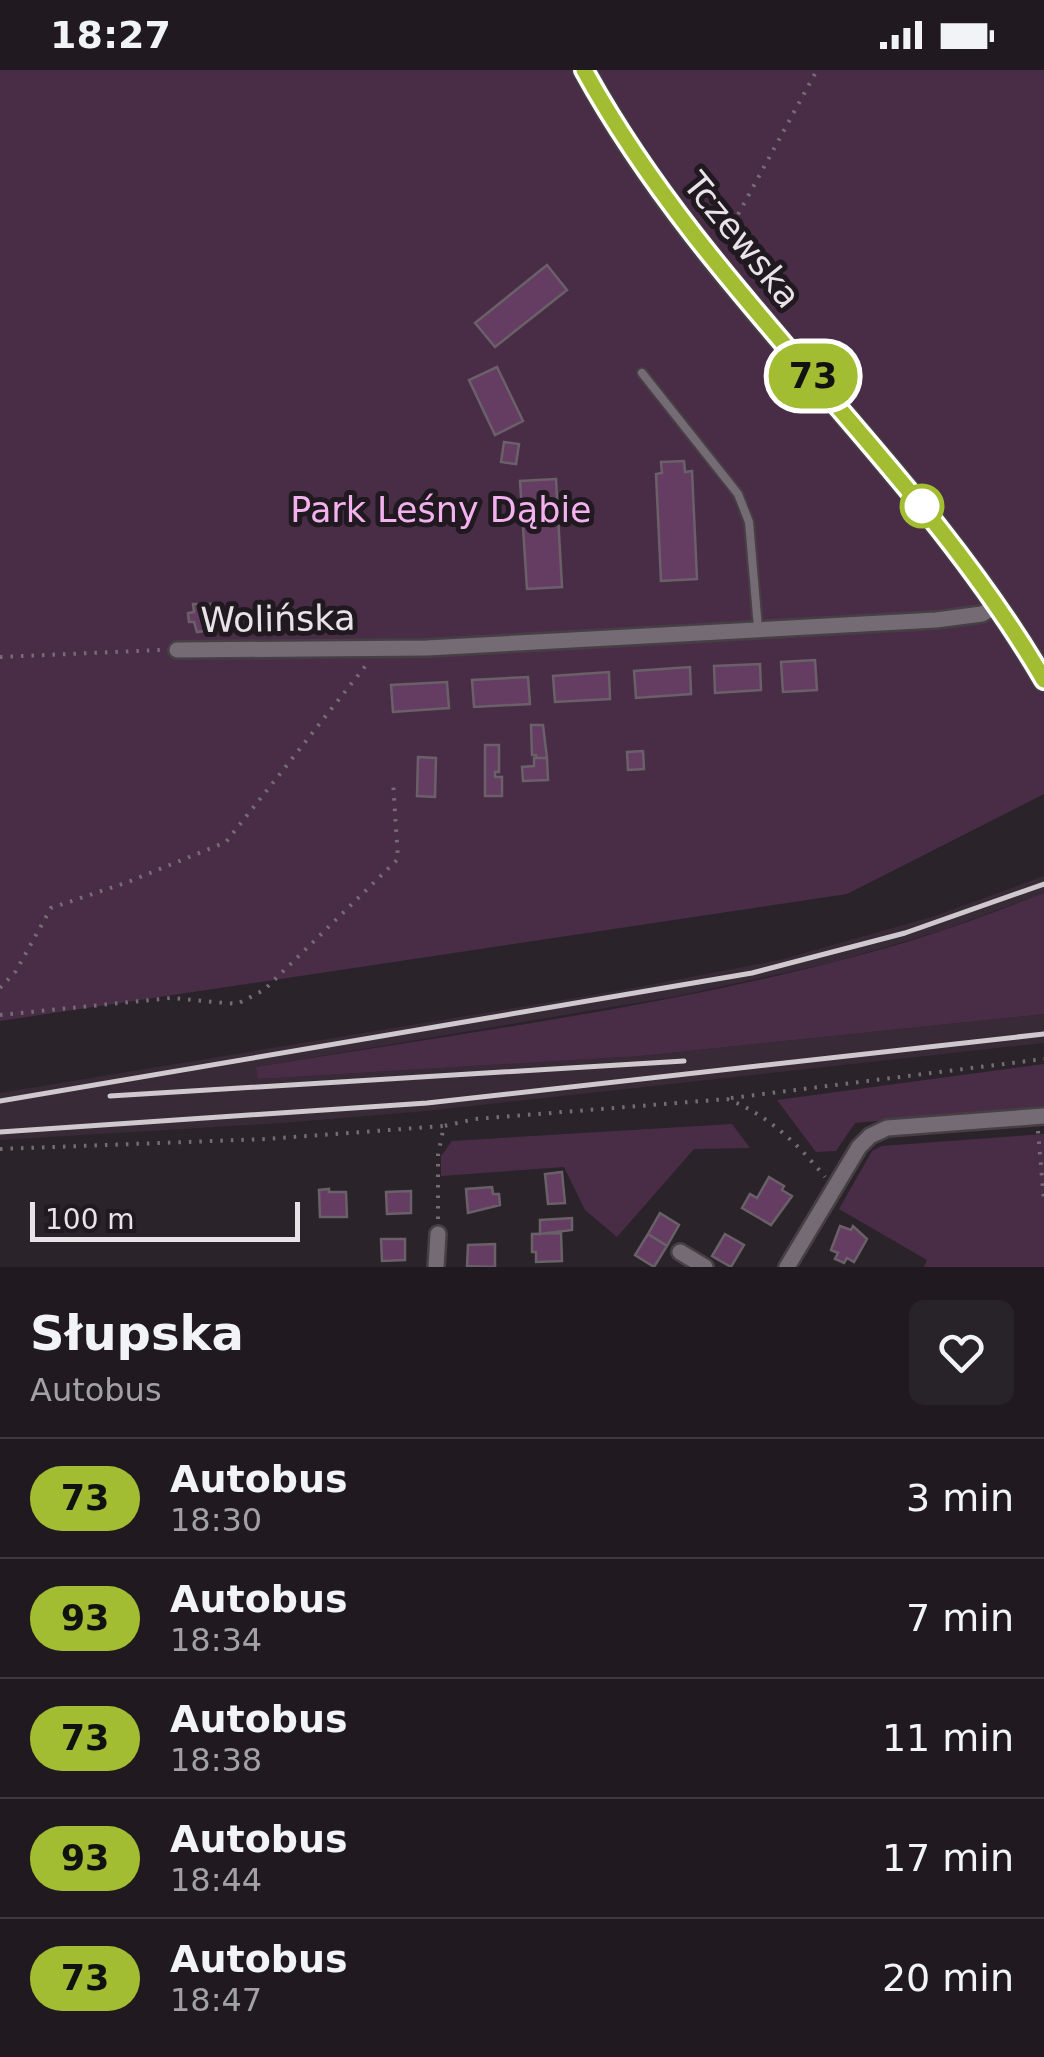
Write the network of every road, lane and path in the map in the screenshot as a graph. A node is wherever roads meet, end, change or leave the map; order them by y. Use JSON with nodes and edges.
{"nodes":[{"id":1,"x":584,"y":70,"type":"edge"},
{"id":2,"x":817,"y":70,"type":"edge"},
{"id":3,"x":712,"y":258,"type":"junction"},
{"id":4,"x":642,"y":373,"type":"dead end"},
{"id":5,"x":996,"y":606,"type":"junction"},
{"id":6,"x":758,"y":629,"type":"junction"},
{"id":7,"x":380,"y":648,"type":"junction"},
{"id":8,"x":170,"y":650,"type":"joint"},
{"id":9,"x":0,"y":658,"type":"edge"},
{"id":10,"x":1044,"y":680,"type":"edge"},
{"id":11,"x":394,"y":781,"type":"dead end"},
{"id":12,"x":0,"y":988,"type":"edge"},
{"id":13,"x":0,"y":1015,"type":"edge"},
{"id":14,"x":1044,"y":1059,"type":"edge"},
{"id":15,"x":727,"y":1099,"type":"junction"},
{"id":16,"x":1040,"y":1116,"type":"edge"},
{"id":17,"x":444,"y":1126,"type":"junction"},
{"id":18,"x":0,"y":1149,"type":"edge"},
{"id":19,"x":834,"y":1188,"type":"junction"},
{"id":20,"x":1044,"y":1201,"type":"edge"},
{"id":21,"x":438,"y":1234,"type":"joint"},
{"id":22,"x":680,"y":1252,"type":"dead end"},
{"id":23,"x":436,"y":1267,"type":"edge"},
{"id":24,"x":705,"y":1267,"type":"edge"},
{"id":25,"x":787,"y":1267,"type":"edge"}],
"edges":[{"from":1,"to":3,"type":"street","name":"Tczewska"},
{"from":2,"to":3,"type":"path"},
{"from":3,"to":5,"type":"street","name":"Tczewska"},
{"from":4,"to":6,"type":"lane"},
{"from":5,"to":6,"type":"street","name":"Wolińska"},
{"from":5,"to":10,"type":"street","name":"Tczewska"},
{"from":6,"to":7,"type":"street","name":"Wolińska"},
{"from":7,"to":8,"type":"street","name":"Wolińska"},
{"from":7,"to":12,"type":"path"},
{"from":8,"to":9,"type":"path","name":"Wolińska"},
{"from":11,"to":13,"type":"path"},
{"from":14,"to":15,"type":"path"},
{"from":15,"to":17,"type":"path"},
{"from":15,"to":19,"type":"path"},
{"from":16,"to":19,"type":"street"},
{"from":16,"to":20,"type":"path"},
{"from":17,"to":18,"type":"path"},
{"from":17,"to":21,"type":"path"},
{"from":19,"to":25,"type":"street"},
{"from":21,"to":23,"type":"street"},
{"from":22,"to":24,"type":"street"}]}
